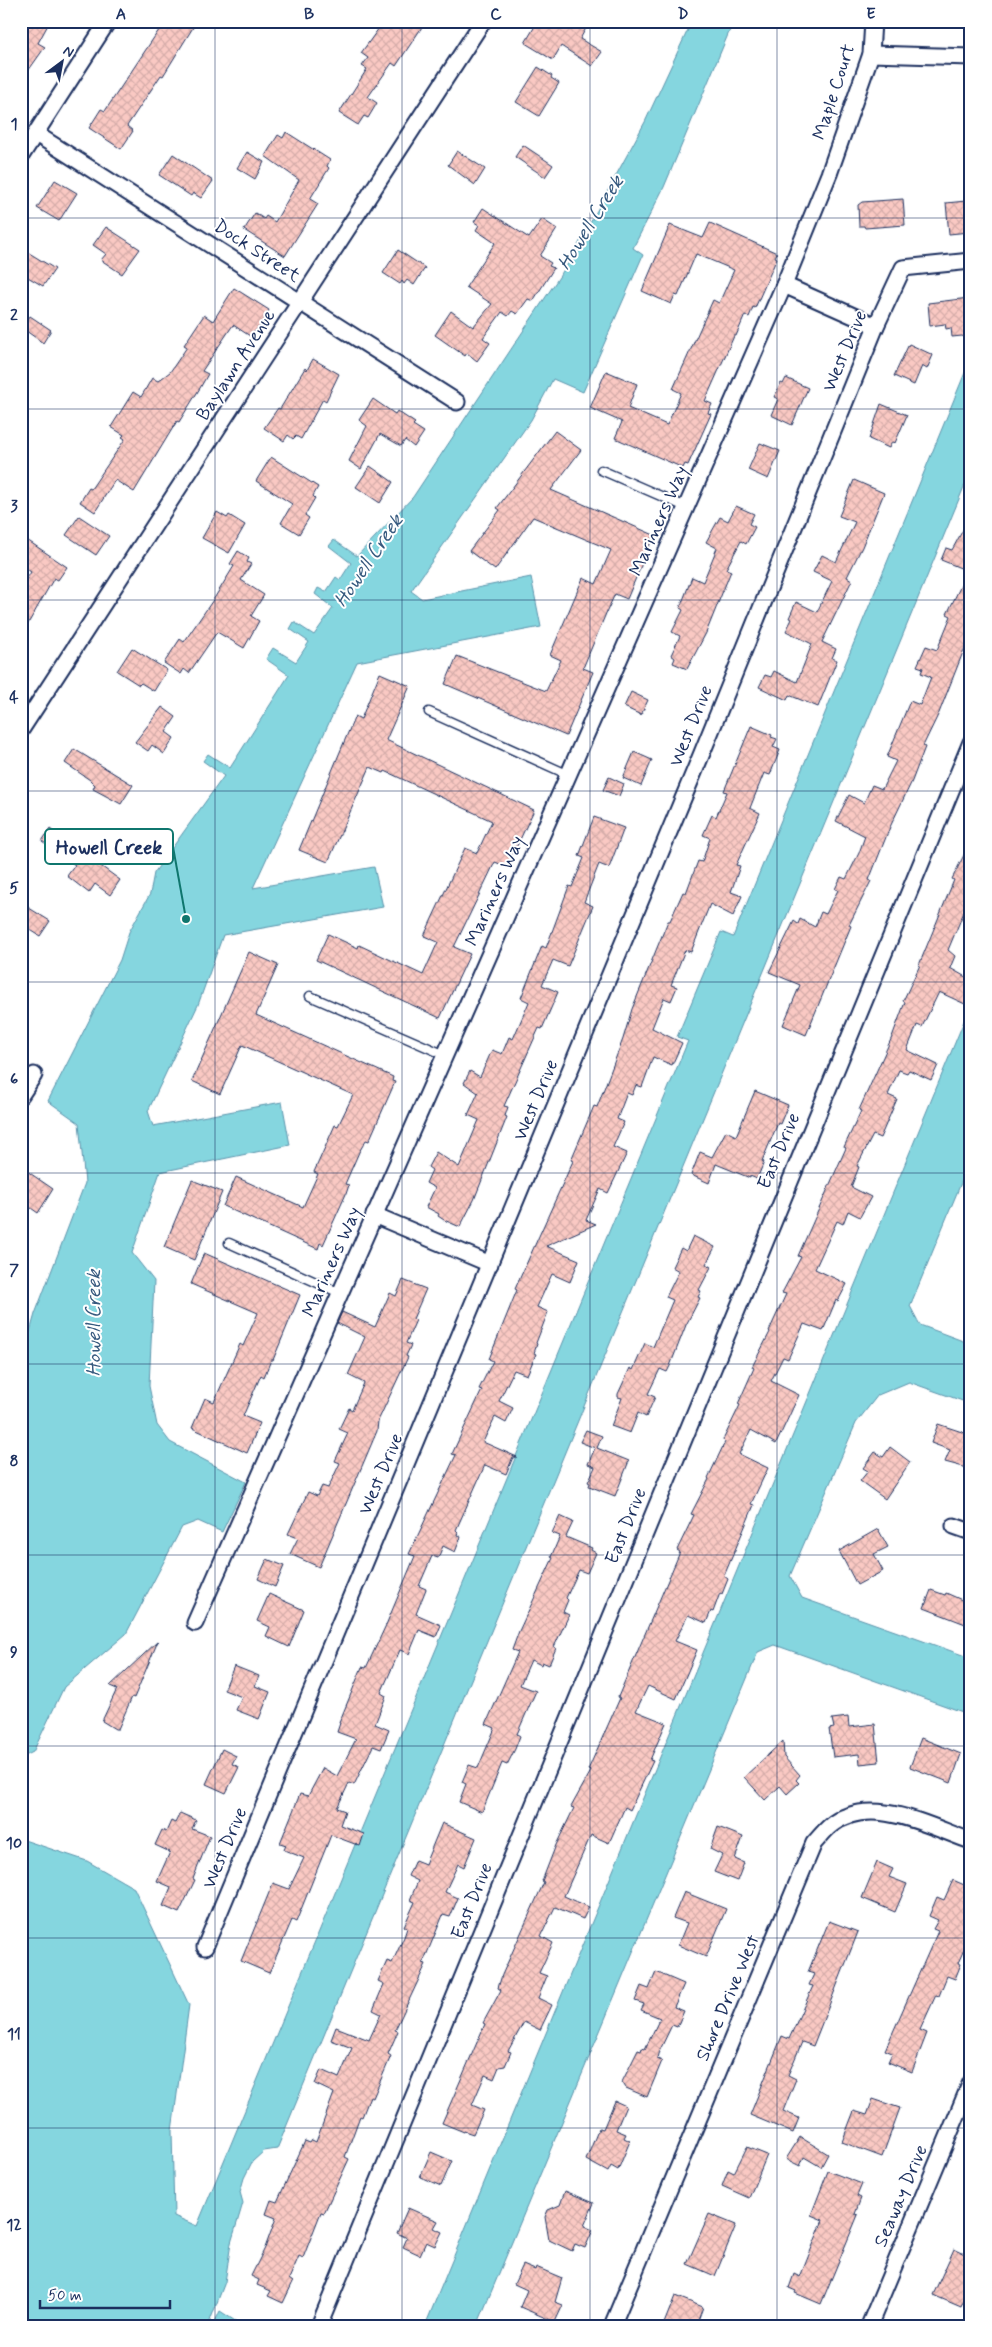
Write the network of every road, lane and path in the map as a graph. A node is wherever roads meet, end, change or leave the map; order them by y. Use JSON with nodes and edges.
{"nodes":[{"id":1,"x":108,"y":21,"type":"edge"},
{"id":2,"x":483,"y":21,"type":"edge"},
{"id":3,"x":873,"y":21,"type":"edge"},
{"id":4,"x":871,"y":54,"type":"junction"},
{"id":5,"x":971,"y":57,"type":"edge"},
{"id":6,"x":36,"y":134,"type":"junction"},
{"id":7,"x":21,"y":156,"type":"edge"},
{"id":8,"x":829,"y":174,"type":"joint"},
{"id":9,"x":971,"y":261,"type":"edge"},
{"id":10,"x":784,"y":285,"type":"junction"},
{"id":11,"x":301,"y":303,"type":"junction"},
{"id":12,"x":876,"y":326,"type":"junction"},
{"id":13,"x":457,"y":402,"type":"dead end"},
{"id":14,"x":601,"y":470,"type":"dead end"},
{"id":15,"x":686,"y":508,"type":"junction"},
{"id":16,"x":429,"y":712,"type":"dead end"},
{"id":17,"x":21,"y":730,"type":"edge"},
{"id":18,"x":971,"y":742,"type":"edge"},
{"id":19,"x":569,"y":775,"type":"junction"},
{"id":20,"x":310,"y":996,"type":"dead end"},
{"id":21,"x":445,"y":1055,"type":"junction"},
{"id":22,"x":34,"y":1075,"type":"dead end"},
{"id":23,"x":21,"y":1094,"type":"edge"},
{"id":24,"x":374,"y":1215,"type":"junction"},
{"id":25,"x":229,"y":1243,"type":"dead end"},
{"id":26,"x":490,"y":1264,"type":"junction"},
{"id":27,"x":340,"y":1293,"type":"junction"},
{"id":28,"x":954,"y":1526,"type":"dead end"},
{"id":29,"x":971,"y":1532,"type":"edge"},
{"id":30,"x":195,"y":1623,"type":"dead end"},
{"id":31,"x":971,"y":1842,"type":"edge"},
{"id":32,"x":205,"y":1947,"type":"dead end"},
{"id":33,"x":971,"y":2082,"type":"edge"},
{"id":34,"x":319,"y":2326,"type":"edge"},
{"id":35,"x":612,"y":2326,"type":"edge"},
{"id":36,"x":869,"y":2326,"type":"edge"}],
"edges":[{"from":1,"to":6,"type":"street"},
{"from":2,"to":11,"type":"street","name":"Baylawn Avenue"},
{"from":3,"to":4,"type":"street","name":"Maple Court"},
{"from":4,"to":5,"type":"street"},
{"from":4,"to":8,"type":"street","name":"Maple Court"},
{"from":6,"to":7,"type":"street"},
{"from":6,"to":11,"type":"street","name":"Dock Street"},
{"from":8,"to":10,"type":"street","name":"Mariners Way"},
{"from":9,"to":12,"type":"street","name":"West Drive"},
{"from":10,"to":12,"type":"street"},
{"from":10,"to":15,"type":"street","name":"Mariners Way"},
{"from":11,"to":13,"type":"street","name":"Dock Street"},
{"from":11,"to":17,"type":"street","name":"Baylawn Avenue"},
{"from":12,"to":26,"type":"street","name":"West Drive"},
{"from":14,"to":15,"type":"lane"},
{"from":15,"to":19,"type":"street","name":"Mariners Way"},
{"from":16,"to":19,"type":"lane"},
{"from":18,"to":34,"type":"street","name":"East Drive"},
{"from":19,"to":21,"type":"street","name":"Mariners Way"},
{"from":20,"to":21,"type":"lane"},
{"from":21,"to":24,"type":"street","name":"Mariners Way"},
{"from":22,"to":23,"type":"street"},
{"from":24,"to":26,"type":"street"},
{"from":24,"to":27,"type":"street","name":"Mariners Way"},
{"from":25,"to":27,"type":"lane"},
{"from":26,"to":32,"type":"street","name":"West Drive"},
{"from":27,"to":30,"type":"street","name":"Mariners Way"},
{"from":28,"to":29,"type":"street"},
{"from":31,"to":35,"type":"street","name":"Shore Drive West"},
{"from":33,"to":36,"type":"street","name":"Seaway Drive"}]}
